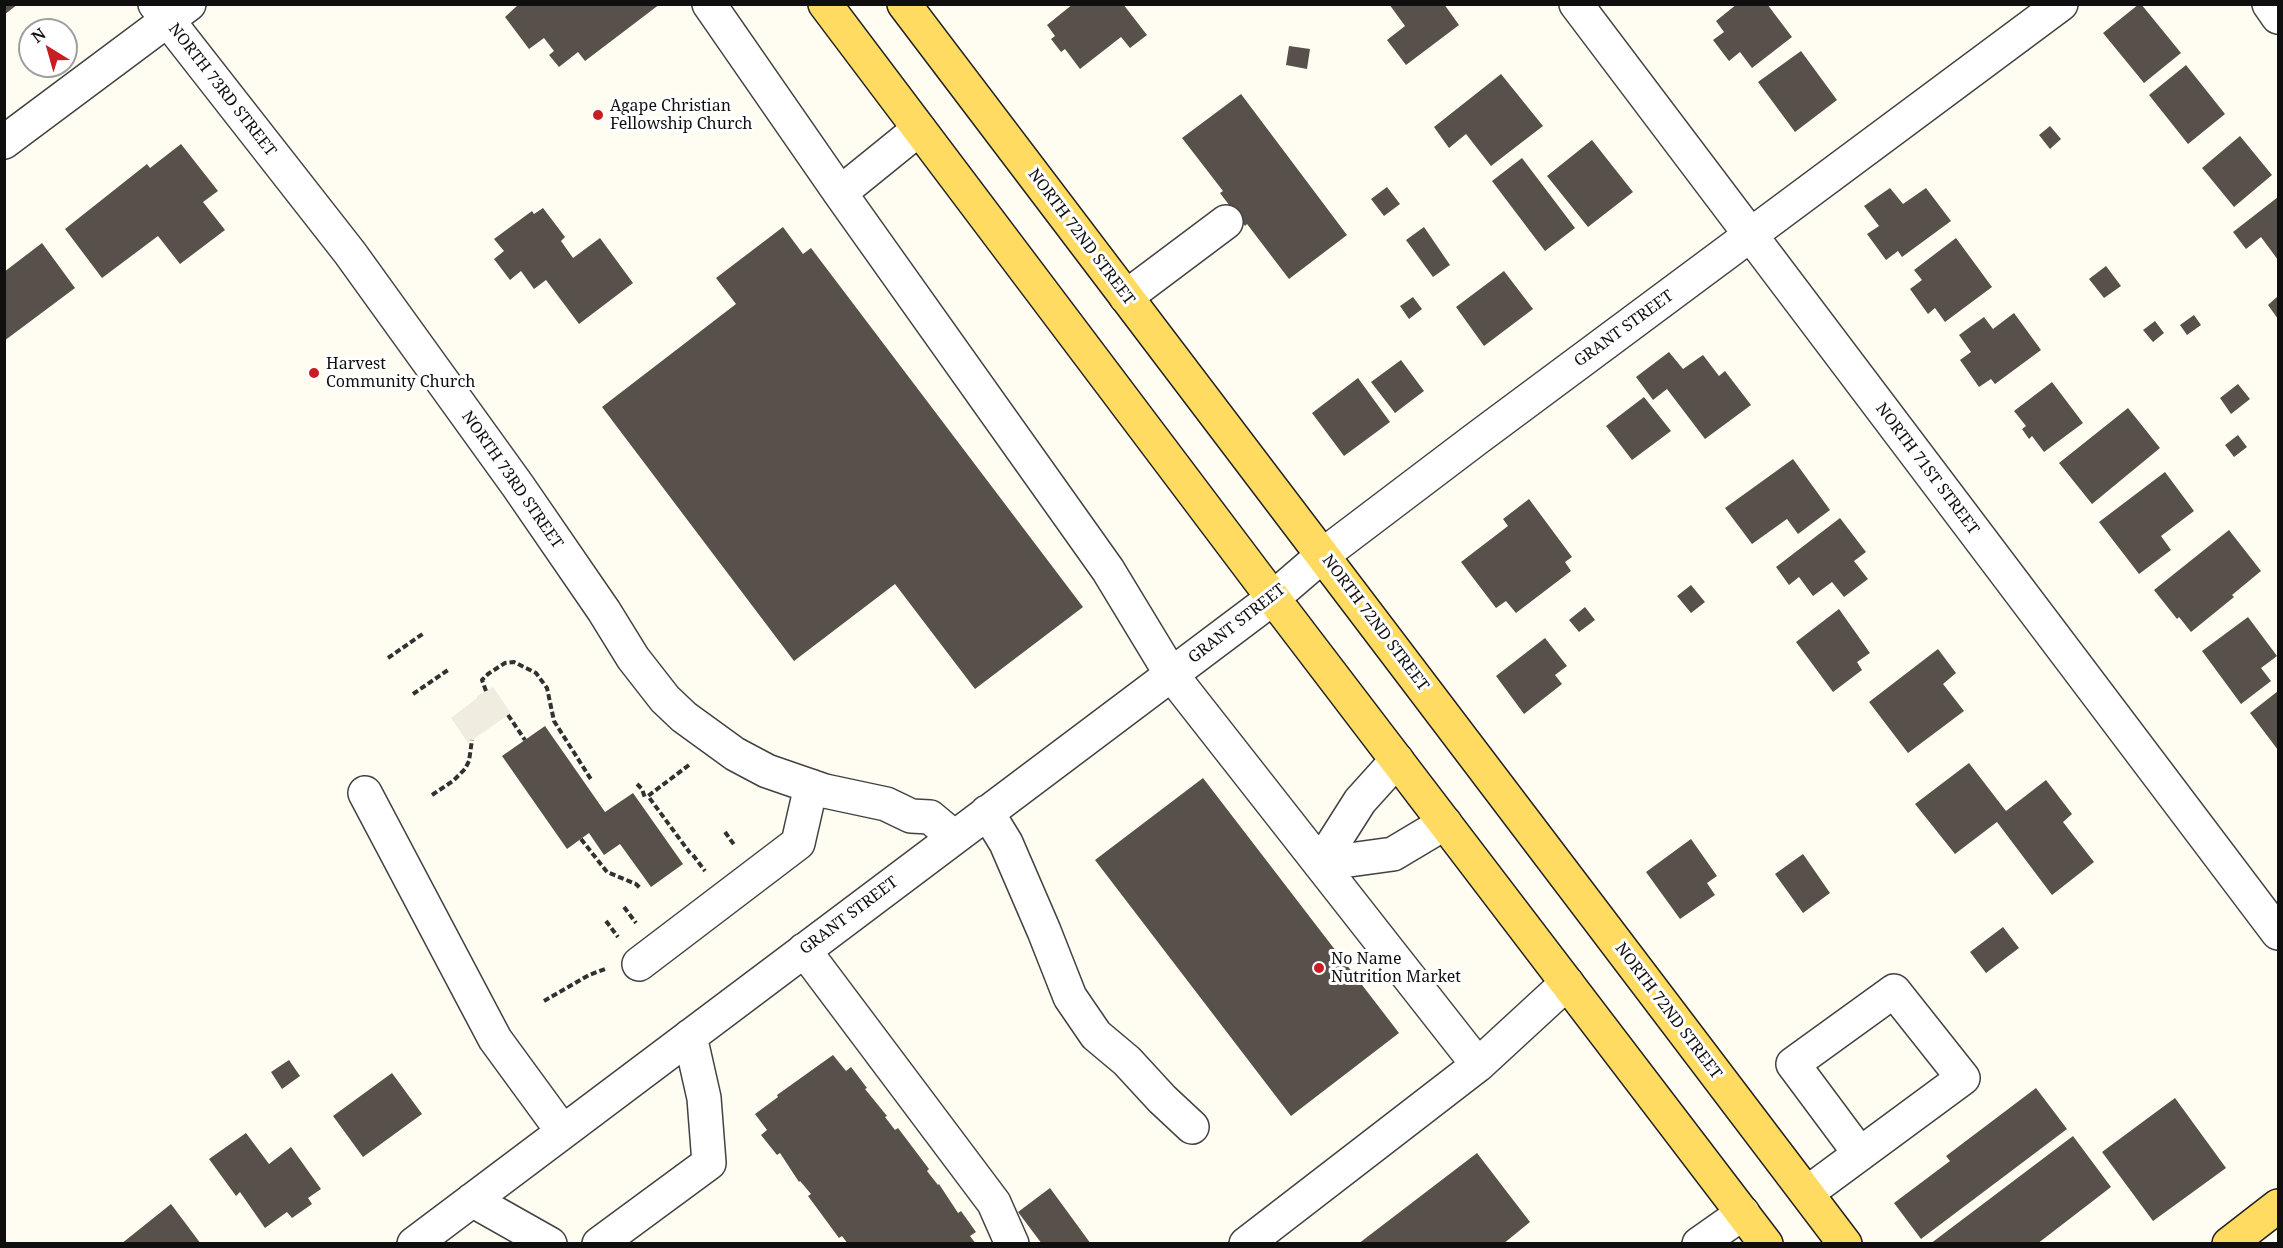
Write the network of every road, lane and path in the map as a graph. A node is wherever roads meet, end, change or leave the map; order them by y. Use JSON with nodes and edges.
{"nodes":[{"id":1,"x":709,"y":4,"type":"edge"},
{"id":2,"x":825,"y":4,"type":"edge"},
{"id":3,"x":904,"y":4,"type":"edge"},
{"id":4,"x":1576,"y":4,"type":"edge"},
{"id":5,"x":2061,"y":4,"type":"edge"},
{"id":6,"x":2269,"y":4,"type":"edge"},
{"id":7,"x":171,"y":10,"type":"edge"},
{"id":8,"x":2278,"y":17,"type":"edge"},
{"id":9,"x":920,"y":129,"type":"junction"},
{"id":10,"x":4,"y":142,"type":"edge"},
{"id":11,"x":840,"y":194,"type":"junction"},
{"id":12,"x":1226,"y":222,"type":"dead end"},
{"id":13,"x":1750,"y":236,"type":"junction"},
{"id":14,"x":1126,"y":297,"type":"junction"},
{"id":15,"x":1323,"y":555,"type":"junction"},
{"id":16,"x":1273,"y":598,"type":"junction"},
{"id":17,"x":424,"y":633,"type":"dead end"},
{"id":18,"x":388,"y":658,"type":"dead end"},
{"id":19,"x":448,"y":670,"type":"dead end"},
{"id":20,"x":1171,"y":674,"type":"junction"},
{"id":21,"x":486,"y":691,"type":"dead end"},
{"id":22,"x":413,"y":694,"type":"dead end"},
{"id":23,"x":508,"y":715,"type":"dead end"},
{"id":24,"x":472,"y":740,"type":"dead end"},
{"id":25,"x":525,"y":740,"type":"dead end"},
{"id":26,"x":1397,"y":760,"type":"junction"},
{"id":27,"x":693,"y":762,"type":"dead end"},
{"id":28,"x":592,"y":781,"type":"dead end"},
{"id":29,"x":637,"y":784,"type":"dead end"},
{"id":30,"x":811,"y":786,"type":"junction"},
{"id":31,"x":366,"y":793,"type":"dead end"},
{"id":32,"x":432,"y":795,"type":"dead end"},
{"id":33,"x":647,"y":797,"type":"junction"},
{"id":34,"x":641,"y":801,"type":"dead end"},
{"id":35,"x":987,"y":812,"type":"junction"},
{"id":36,"x":1445,"y":823,"type":"junction"},
{"id":37,"x":954,"y":837,"type":"junction"},
{"id":38,"x":581,"y":839,"type":"dead end"},
{"id":39,"x":1320,"y":864,"type":"junction"},
{"id":40,"x":711,"y":879,"type":"dead end"},
{"id":41,"x":641,"y":889,"type":"dead end"},
{"id":42,"x":624,"y":907,"type":"dead end"},
{"id":43,"x":606,"y":921,"type":"dead end"},
{"id":44,"x":642,"y":931,"type":"dead end"},
{"id":45,"x":2278,"y":933,"type":"edge"},
{"id":46,"x":804,"y":951,"type":"junction"},
{"id":47,"x":631,"y":954,"type":"joint"},
{"id":48,"x":589,"y":975,"type":"dead end"},
{"id":49,"x":1567,"y":983,"type":"junction"},
{"id":50,"x":544,"y":1001,"type":"dead end"},
{"id":51,"x":690,"y":1036,"type":"junction"},
{"id":52,"x":1478,"y":1065,"type":"junction"},
{"id":53,"x":1192,"y":1127,"type":"dead end"},
{"id":54,"x":562,"y":1132,"type":"junction"},
{"id":55,"x":1860,"y":1154,"type":"junction"},
{"id":56,"x":1807,"y":1193,"type":"junction"},
{"id":57,"x":472,"y":1200,"type":"junction"},
{"id":58,"x":2278,"y":1206,"type":"edge"},
{"id":59,"x":1743,"y":1213,"type":"junction"},
{"id":60,"x":414,"y":1244,"type":"edge"},
{"id":61,"x":550,"y":1244,"type":"edge"},
{"id":62,"x":599,"y":1244,"type":"edge"},
{"id":63,"x":1012,"y":1244,"type":"edge"},
{"id":64,"x":1246,"y":1244,"type":"edge"},
{"id":65,"x":1699,"y":1244,"type":"edge"},
{"id":66,"x":1766,"y":1244,"type":"edge"},
{"id":67,"x":1845,"y":1244,"type":"edge"},
{"id":68,"x":2229,"y":1244,"type":"edge"}],
"edges":[{"from":1,"to":11,"type":"street"},
{"from":2,"to":9,"type":"main road"},
{"from":3,"to":14,"type":"main road","name":"NORTH 72ND STREET"},
{"from":4,"to":13,"type":"street","name":"NORTH 71ST STREET"},
{"from":5,"to":13,"type":"street","name":"GRANT STREET"},
{"from":6,"to":8,"type":"street"},
{"from":7,"to":10,"type":"street"},
{"from":7,"to":30,"type":"street","name":"NORTH 73RD STREET"},
{"from":9,"to":11,"type":"street"},
{"from":9,"to":16,"type":"main road"},
{"from":11,"to":20,"type":"street"},
{"from":12,"to":14,"type":"street"},
{"from":13,"to":15,"type":"street","name":"GRANT STREET"},
{"from":13,"to":45,"type":"street","name":"NORTH 71ST STREET"},
{"from":14,"to":15,"type":"main road","name":"NORTH 72ND STREET"},
{"from":15,"to":16,"type":"street","name":"GRANT STREET"},
{"from":15,"to":56,"type":"main road","name":"NORTH 72ND STREET"},
{"from":16,"to":20,"type":"street","name":"GRANT STREET"},
{"from":16,"to":26,"type":"main road"},
{"from":17,"to":18,"type":"path"},
{"from":19,"to":22,"type":"path"},
{"from":20,"to":35,"type":"street","name":"GRANT STREET"},
{"from":20,"to":39,"type":"street"},
{"from":21,"to":28,"type":"path"},
{"from":23,"to":25,"type":"path"},
{"from":24,"to":32,"type":"path"},
{"from":26,"to":36,"type":"main road"},
{"from":26,"to":39,"type":"street"},
{"from":27,"to":33,"type":"path"},
{"from":29,"to":33,"type":"path"},
{"from":30,"to":37,"type":"street","name":"NORTH 73RD STREET"},
{"from":30,"to":47,"type":"street"},
{"from":31,"to":54,"type":"street"},
{"from":33,"to":34,"type":"path"},
{"from":33,"to":40,"type":"path"},
{"from":35,"to":37,"type":"street","name":"GRANT STREET"},
{"from":35,"to":53,"type":"street"},
{"from":36,"to":39,"type":"street"},
{"from":36,"to":49,"type":"main road"},
{"from":37,"to":46,"type":"street","name":"GRANT STREET"},
{"from":38,"to":41,"type":"path"},
{"from":39,"to":52,"type":"street"},
{"from":42,"to":44,"type":"path"},
{"from":43,"to":47,"type":"path"},
{"from":46,"to":51,"type":"street","name":"GRANT STREET"},
{"from":46,"to":63,"type":"street"},
{"from":48,"to":50,"type":"path"},
{"from":49,"to":52,"type":"street"},
{"from":49,"to":59,"type":"main road"},
{"from":51,"to":54,"type":"street","name":"GRANT STREET"},
{"from":51,"to":62,"type":"street"},
{"from":52,"to":64,"type":"street"},
{"from":54,"to":57,"type":"street","name":"GRANT STREET"},
{"from":55,"to":55,"type":"street"},
{"from":55,"to":56,"type":"street"},
{"from":56,"to":67,"type":"main road","name":"NORTH 72ND STREET"},
{"from":57,"to":60,"type":"street","name":"GRANT STREET"},
{"from":57,"to":61,"type":"street"},
{"from":58,"to":68,"type":"main road"},
{"from":59,"to":65,"type":"street"},
{"from":59,"to":66,"type":"main road"}]}
